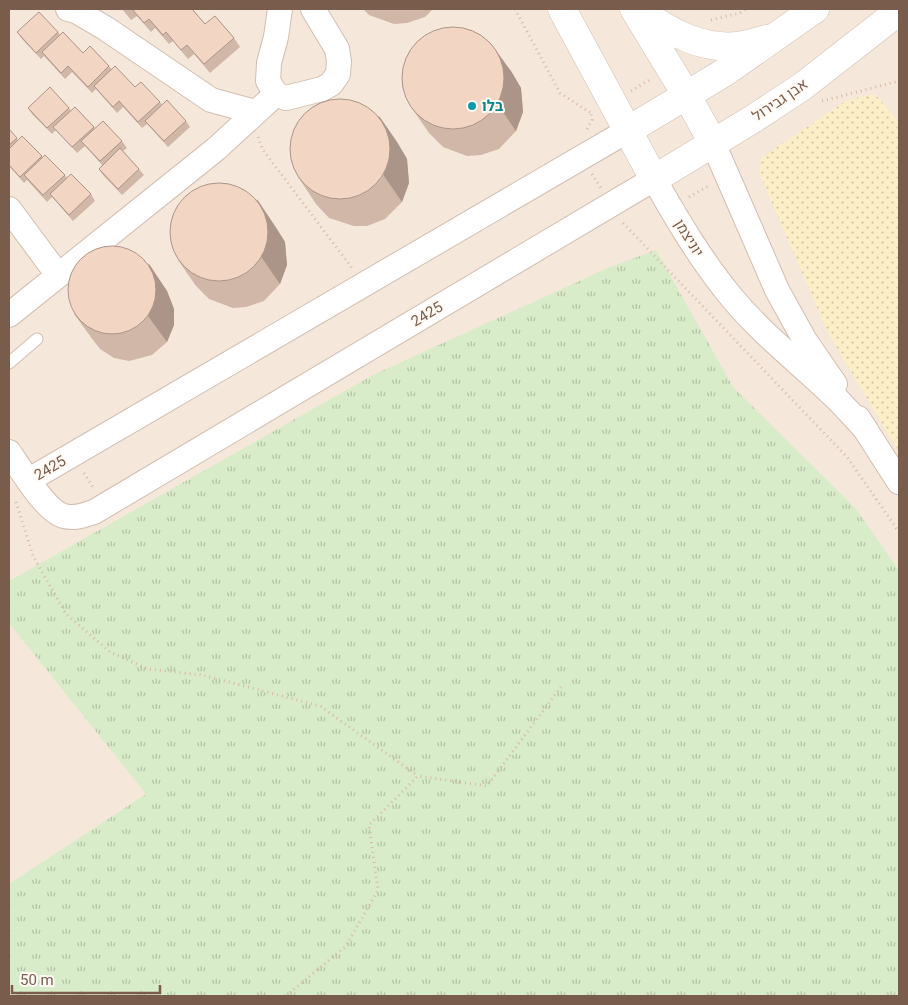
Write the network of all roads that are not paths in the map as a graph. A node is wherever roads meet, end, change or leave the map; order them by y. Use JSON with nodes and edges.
{"nodes":[{"id":1,"x":68,"y":9,"type":"edge"},
{"id":2,"x":280,"y":9,"type":"edge"},
{"id":3,"x":313,"y":9,"type":"edge"},
{"id":4,"x":562,"y":9,"type":"edge"},
{"id":5,"x":636,"y":9,"type":"edge"},
{"id":6,"x":815,"y":9,"type":"edge"},
{"id":7,"x":899,"y":12,"type":"edge"},
{"id":8,"x":780,"y":35,"type":"junction"},
{"id":9,"x":276,"y":94,"type":"junction"},
{"id":10,"x":687,"y":96,"type":"junction"},
{"id":11,"x":253,"y":114,"type":"junction"},
{"id":12,"x":627,"y":131,"type":"junction"},
{"id":13,"x":713,"y":143,"type":"junction"},
{"id":14,"x":654,"y":179,"type":"junction"},
{"id":15,"x":9,"y":209,"type":"edge"},
{"id":16,"x":58,"y":275,"type":"junction"},
{"id":17,"x":9,"y":315,"type":"edge"},
{"id":18,"x":37,"y":339,"type":"dead end"},
{"id":19,"x":9,"y":363,"type":"edge"},
{"id":20,"x":866,"y":430,"type":"junction"},
{"id":21,"x":9,"y":452,"type":"edge"},
{"id":22,"x":28,"y":480,"type":"junction"},
{"id":23,"x":899,"y":482,"type":"edge"}],
"edges":[{"from":1,"to":11,"type":"street"},
{"from":2,"to":9,"type":"street"},
{"from":3,"to":9,"type":"street"},
{"from":4,"to":12,"type":"street","name":"יוניצמן"},
{"from":5,"to":8,"type":"street"},
{"from":5,"to":10,"type":"street","name":"יוניצמן"},
{"from":6,"to":8,"type":"street"},
{"from":7,"to":13,"type":"street","name":"אבן גבירול"},
{"from":8,"to":10,"type":"street"},
{"from":9,"to":11,"type":"street"},
{"from":10,"to":12,"type":"street"},
{"from":10,"to":13,"type":"street","name":"יוניצמן"},
{"from":11,"to":16,"type":"street"},
{"from":12,"to":14,"type":"street","name":"יוניצמן"},
{"from":12,"to":22,"type":"street","name":"2425"},
{"from":13,"to":14,"type":"street","name":"אבן גבירול"},
{"from":13,"to":20,"type":"street","name":"יוניצמן"},
{"from":14,"to":20,"type":"street","name":"יוניצמן"},
{"from":14,"to":22,"type":"street","name":"2425"},
{"from":15,"to":16,"type":"street"},
{"from":16,"to":17,"type":"street"},
{"from":18,"to":19,"type":"lane"},
{"from":20,"to":23,"type":"street","name":"יוניצמן"},
{"from":21,"to":22,"type":"street"}]}
